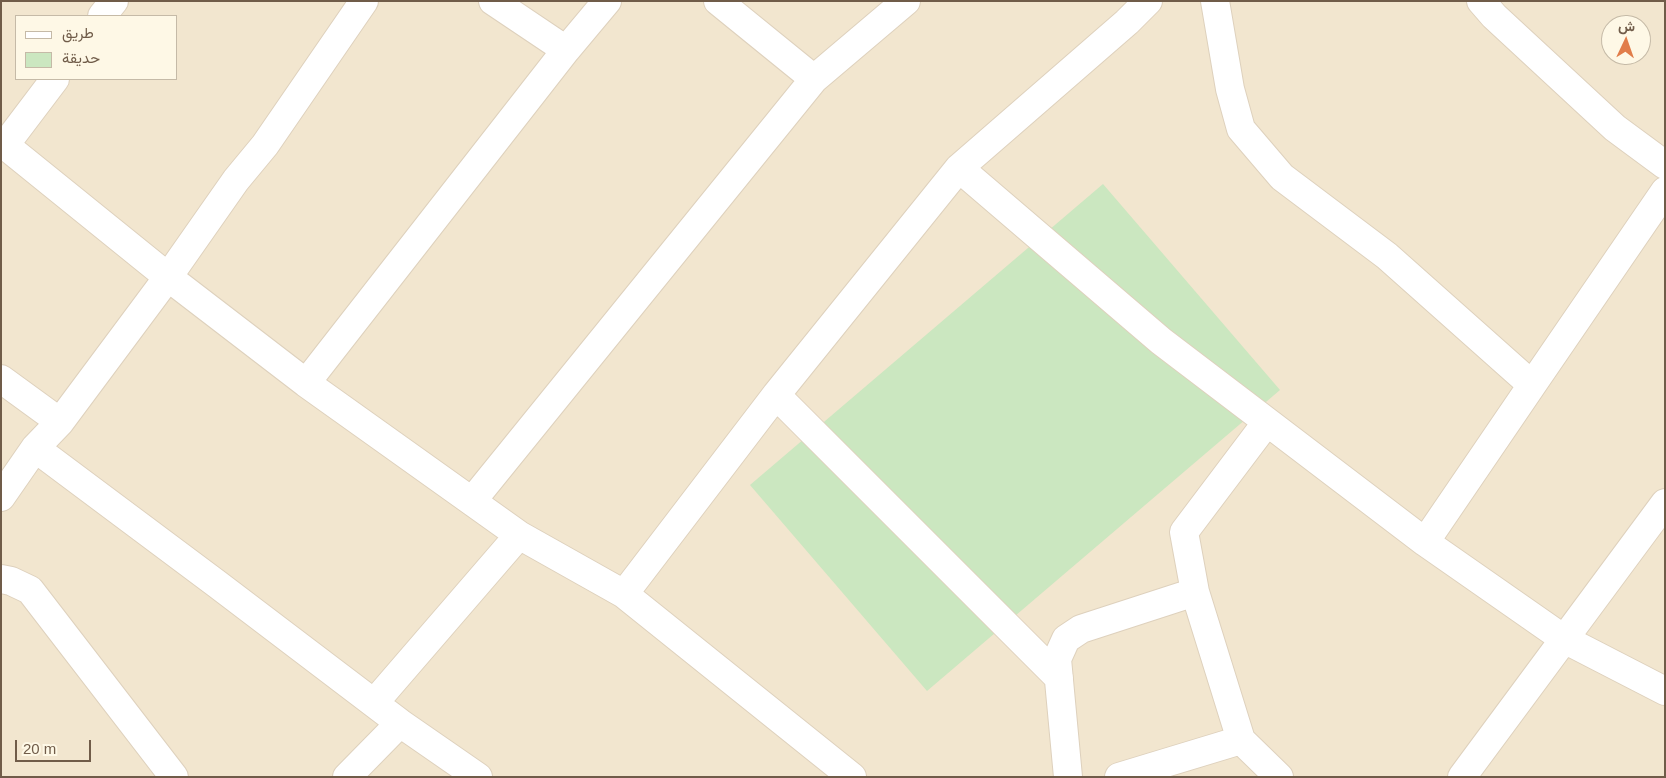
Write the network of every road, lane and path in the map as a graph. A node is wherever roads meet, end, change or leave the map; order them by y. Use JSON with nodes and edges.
{"nodes":[{"id":1,"x":114,"y":1,"type":"edge"},
{"id":2,"x":364,"y":1,"type":"edge"},
{"id":3,"x":493,"y":1,"type":"edge"},
{"id":4,"x":607,"y":1,"type":"edge"},
{"id":5,"x":718,"y":1,"type":"edge"},
{"id":6,"x":906,"y":1,"type":"edge"},
{"id":7,"x":1148,"y":1,"type":"edge"},
{"id":8,"x":1215,"y":1,"type":"edge"},
{"id":9,"x":1481,"y":1,"type":"edge"},
{"id":10,"x":103,"y":15,"type":"edge"},
{"id":11,"x":566,"y":50,"type":"junction"},
{"id":12,"x":814,"y":79,"type":"junction"},
{"id":13,"x":55,"y":80,"type":"edge"},
{"id":14,"x":3,"y":144,"type":"edge"},
{"id":15,"x":1665,"y":165,"type":"edge"},
{"id":16,"x":960,"y":168,"type":"junction"},
{"id":17,"x":1665,"y":191,"type":"edge"},
{"id":18,"x":168,"y":277,"type":"junction"},
{"id":19,"x":1,"y":379,"type":"edge"},
{"id":20,"x":306,"y":384,"type":"junction"},
{"id":21,"x":1532,"y":385,"type":"junction"},
{"id":22,"x":776,"y":395,"type":"junction"},
{"id":23,"x":60,"y":422,"type":"junction"},
{"id":24,"x":1267,"y":422,"type":"junction"},
{"id":25,"x":35,"y":448,"type":"junction"},
{"id":26,"x":1,"y":497,"type":"edge"},
{"id":27,"x":472,"y":501,"type":"junction"},
{"id":28,"x":1665,"y":503,"type":"edge"},
{"id":29,"x":519,"y":535,"type":"junction"},
{"id":30,"x":1425,"y":542,"type":"junction"},
{"id":31,"x":1,"y":579,"type":"edge"},
{"id":32,"x":1195,"y":592,"type":"junction"},
{"id":33,"x":624,"y":594,"type":"junction"},
{"id":34,"x":1564,"y":639,"type":"junction"},
{"id":35,"x":1058,"y":678,"type":"junction"},
{"id":36,"x":1665,"y":691,"type":"edge"},
{"id":37,"x":374,"y":703,"type":"junction"},
{"id":38,"x":400,"y":723,"type":"junction"},
{"id":39,"x":1240,"y":740,"type":"junction"},
{"id":40,"x":1465,"y":776,"type":"edge"},
{"id":41,"x":174,"y":777,"type":"edge"},
{"id":42,"x":347,"y":777,"type":"edge"},
{"id":43,"x":478,"y":777,"type":"edge"},
{"id":44,"x":852,"y":777,"type":"edge"},
{"id":45,"x":1068,"y":777,"type":"edge"},
{"id":46,"x":1119,"y":777,"type":"edge"},
{"id":47,"x":1279,"y":777,"type":"edge"}],
"edges":[{"from":1,"to":10,"type":"street"},
{"from":2,"to":18,"type":"street"},
{"from":3,"to":11,"type":"street"},
{"from":4,"to":11,"type":"street"},
{"from":5,"to":12,"type":"street"},
{"from":6,"to":12,"type":"street"},
{"from":7,"to":16,"type":"street"},
{"from":8,"to":21,"type":"street"},
{"from":9,"to":15,"type":"street"},
{"from":11,"to":20,"type":"street"},
{"from":12,"to":27,"type":"street"},
{"from":13,"to":14,"type":"street"},
{"from":14,"to":18,"type":"street"},
{"from":16,"to":22,"type":"street"},
{"from":16,"to":24,"type":"street"},
{"from":17,"to":21,"type":"street"},
{"from":18,"to":20,"type":"street"},
{"from":18,"to":23,"type":"street"},
{"from":19,"to":23,"type":"street"},
{"from":20,"to":27,"type":"street"},
{"from":21,"to":30,"type":"street"},
{"from":22,"to":33,"type":"street"},
{"from":22,"to":35,"type":"street"},
{"from":23,"to":25,"type":"street"},
{"from":24,"to":30,"type":"street"},
{"from":24,"to":32,"type":"street"},
{"from":25,"to":26,"type":"street"},
{"from":25,"to":37,"type":"street"},
{"from":27,"to":29,"type":"street"},
{"from":28,"to":34,"type":"street"},
{"from":29,"to":33,"type":"street"},
{"from":29,"to":37,"type":"street"},
{"from":30,"to":34,"type":"street"},
{"from":31,"to":41,"type":"street"},
{"from":32,"to":35,"type":"street"},
{"from":32,"to":39,"type":"street"},
{"from":33,"to":44,"type":"street"},
{"from":34,"to":36,"type":"street"},
{"from":34,"to":40,"type":"street"},
{"from":35,"to":45,"type":"street"},
{"from":37,"to":38,"type":"street"},
{"from":38,"to":42,"type":"street"},
{"from":38,"to":43,"type":"street"},
{"from":39,"to":46,"type":"street"},
{"from":39,"to":47,"type":"street"}]}
